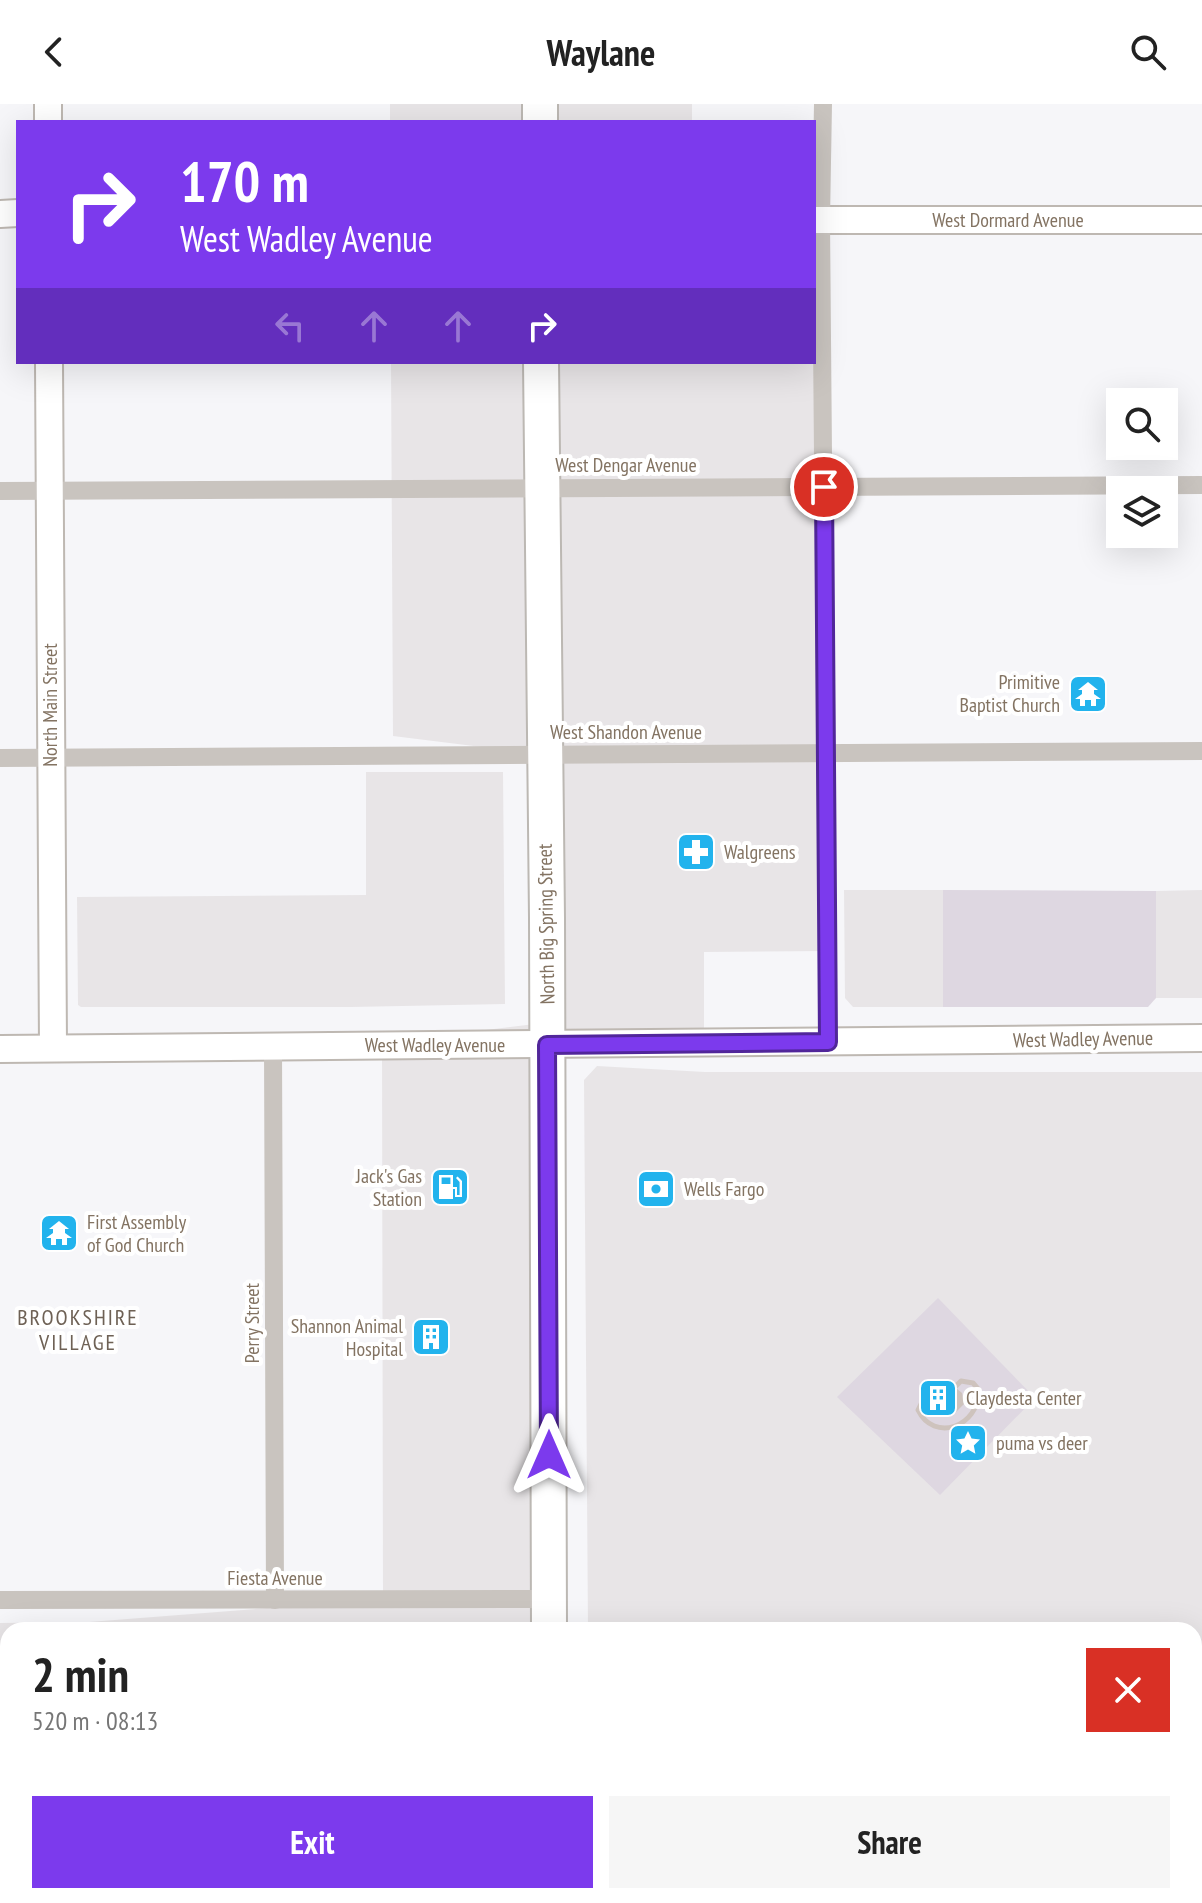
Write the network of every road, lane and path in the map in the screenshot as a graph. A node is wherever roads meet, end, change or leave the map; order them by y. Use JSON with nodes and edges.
{"nodes":[{"id":1,"x":823,"y":104,"type":"edge"},
{"id":2,"x":818,"y":220,"type":"edge"},
{"id":3,"x":1202,"y":220,"type":"edge"},
{"id":4,"x":49,"y":364,"type":"edge"},
{"id":5,"x":541,"y":364,"type":"edge"},
{"id":6,"x":1202,"y":485,"type":"edge"},
{"id":7,"x":543,"y":487,"type":"junction"},
{"id":8,"x":824,"y":487,"type":"junction"},
{"id":9,"x":0,"y":491,"type":"edge"},
{"id":10,"x":49,"y":491,"type":"junction"},
{"id":11,"x":1202,"y":751,"type":"edge"},
{"id":12,"x":825,"y":753,"type":"junction"},
{"id":13,"x":544,"y":755,"type":"junction"},
{"id":14,"x":0,"y":758,"type":"edge"},
{"id":15,"x":51,"y":758,"type":"junction"},
{"id":16,"x":1202,"y":1038,"type":"edge"},
{"id":17,"x":828,"y":1042,"type":"junction"},
{"id":18,"x":547,"y":1045,"type":"junction"},
{"id":19,"x":273,"y":1046,"type":"junction"},
{"id":20,"x":53,"y":1047,"type":"junction"},
{"id":21,"x":0,"y":1049,"type":"edge"},
{"id":22,"x":0,"y":1600,"type":"edge"},
{"id":23,"x":275,"y":1600,"type":"junction"},
{"id":24,"x":549,"y":1614,"type":"edge"}],
"edges":[{"from":1,"to":2,"type":"street"},
{"from":2,"to":3,"type":"main road","name":"West Dormard Avenue"},
{"from":2,"to":8,"type":"street"},
{"from":4,"to":10,"type":"main road","name":"North Main Street"},
{"from":5,"to":7,"type":"highway","name":"North Big Spring Street"},
{"from":6,"to":8,"type":"street","name":"West Dengar Avenue"},
{"from":7,"to":8,"type":"street","name":"West Dengar Avenue"},
{"from":7,"to":10,"type":"street","name":"West Dengar Avenue"},
{"from":7,"to":13,"type":"highway","name":"North Big Spring Street"},
{"from":8,"to":12,"type":"street"},
{"from":9,"to":10,"type":"street","name":"West Dengar Avenue"},
{"from":10,"to":15,"type":"main road","name":"North Main Street"},
{"from":11,"to":12,"type":"street","name":"West Shandon Avenue"},
{"from":12,"to":13,"type":"street","name":"West Shandon Avenue"},
{"from":12,"to":17,"type":"street"},
{"from":13,"to":15,"type":"street","name":"West Shandon Avenue"},
{"from":13,"to":18,"type":"highway","name":"North Big Spring Street"},
{"from":14,"to":15,"type":"street","name":"West Shandon Avenue"},
{"from":15,"to":20,"type":"main road","name":"North Main Street"},
{"from":16,"to":17,"type":"main road","name":"West Wadley Avenue"},
{"from":17,"to":18,"type":"main road","name":"West Wadley Avenue"},
{"from":18,"to":19,"type":"main road","name":"West Wadley Avenue"},
{"from":18,"to":24,"type":"highway","name":"North Big Spring Street"},
{"from":19,"to":20,"type":"main road","name":"West Wadley Avenue"},
{"from":19,"to":23,"type":"street","name":"Perry Street"},
{"from":20,"to":21,"type":"main road","name":"West Wadley Avenue"},
{"from":22,"to":23,"type":"street","name":"Fiesta Avenue"},
{"from":23,"to":24,"type":"street","name":"Fiesta Avenue"}]}
